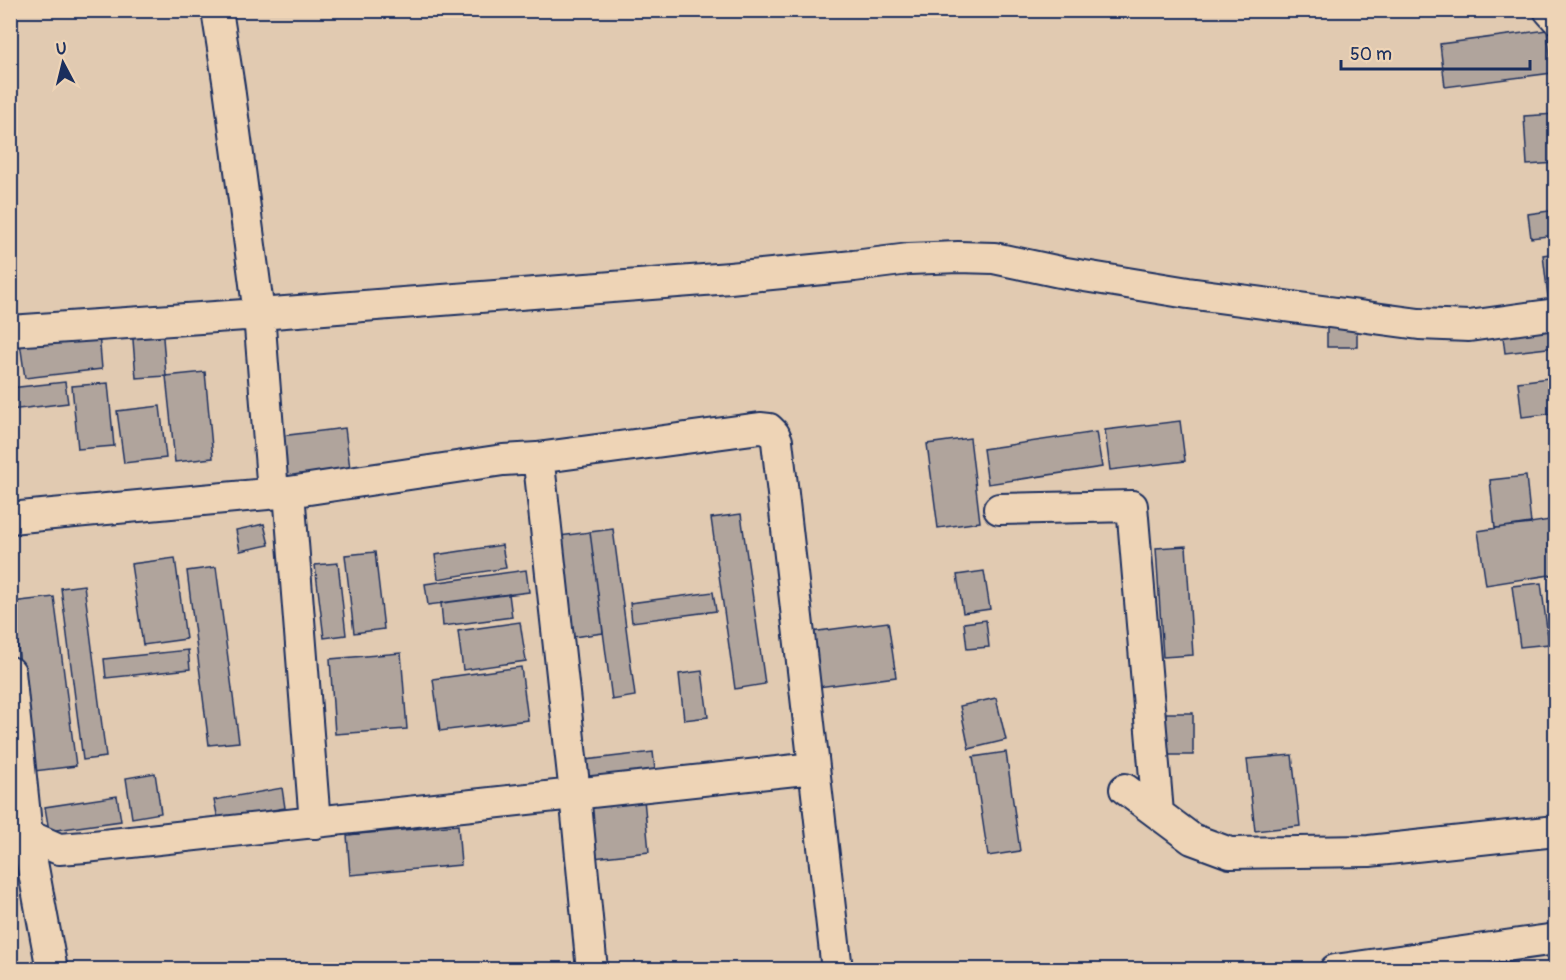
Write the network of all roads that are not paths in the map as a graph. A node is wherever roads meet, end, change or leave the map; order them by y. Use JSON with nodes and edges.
{"nodes":[{"id":1,"x":217,"y":10,"type":"edge"},
{"id":2,"x":1549,"y":10,"type":"edge"},
{"id":3,"x":1556,"y":18,"type":"edge"},
{"id":4,"x":259,"y":314,"type":"junction"},
{"id":5,"x":1556,"y":314,"type":"edge"},
{"id":6,"x":10,"y":331,"type":"edge"},
{"id":7,"x":537,"y":458,"type":"junction"},
{"id":8,"x":281,"y":493,"type":"junction"},
{"id":9,"x":999,"y":509,"type":"dead end"},
{"id":10,"x":10,"y":518,"type":"edge"},
{"id":11,"x":10,"y":672,"type":"edge"},
{"id":12,"x":814,"y":768,"type":"junction"},
{"id":13,"x":1125,"y":789,"type":"dead end"},
{"id":14,"x":575,"y":794,"type":"junction"},
{"id":15,"x":1158,"y":813,"type":"junction"},
{"id":16,"x":315,"y":823,"type":"junction"},
{"id":17,"x":1556,"y":831,"type":"edge"},
{"id":18,"x":19,"y":836,"type":"edge"},
{"id":19,"x":1556,"y":939,"type":"edge"},
{"id":20,"x":52,"y":969,"type":"edge"},
{"id":21,"x":592,"y":969,"type":"edge"},
{"id":22,"x":837,"y":969,"type":"edge"},
{"id":23,"x":1335,"y":969,"type":"edge"}],
"edges":[{"from":1,"to":4,"type":"street"},
{"from":2,"to":3,"type":"street"},
{"from":4,"to":5,"type":"street"},
{"from":4,"to":6,"type":"street"},
{"from":4,"to":8,"type":"street"},
{"from":7,"to":8,"type":"street"},
{"from":7,"to":12,"type":"street"},
{"from":7,"to":14,"type":"street"},
{"from":8,"to":10,"type":"street"},
{"from":8,"to":16,"type":"street"},
{"from":9,"to":15,"type":"street"},
{"from":11,"to":18,"type":"street"},
{"from":12,"to":14,"type":"street"},
{"from":12,"to":22,"type":"street"},
{"from":13,"to":15,"type":"street"},
{"from":14,"to":16,"type":"street"},
{"from":14,"to":21,"type":"street"},
{"from":15,"to":17,"type":"street"},
{"from":16,"to":18,"type":"street"},
{"from":18,"to":20,"type":"street"},
{"from":19,"to":23,"type":"street"}]}
